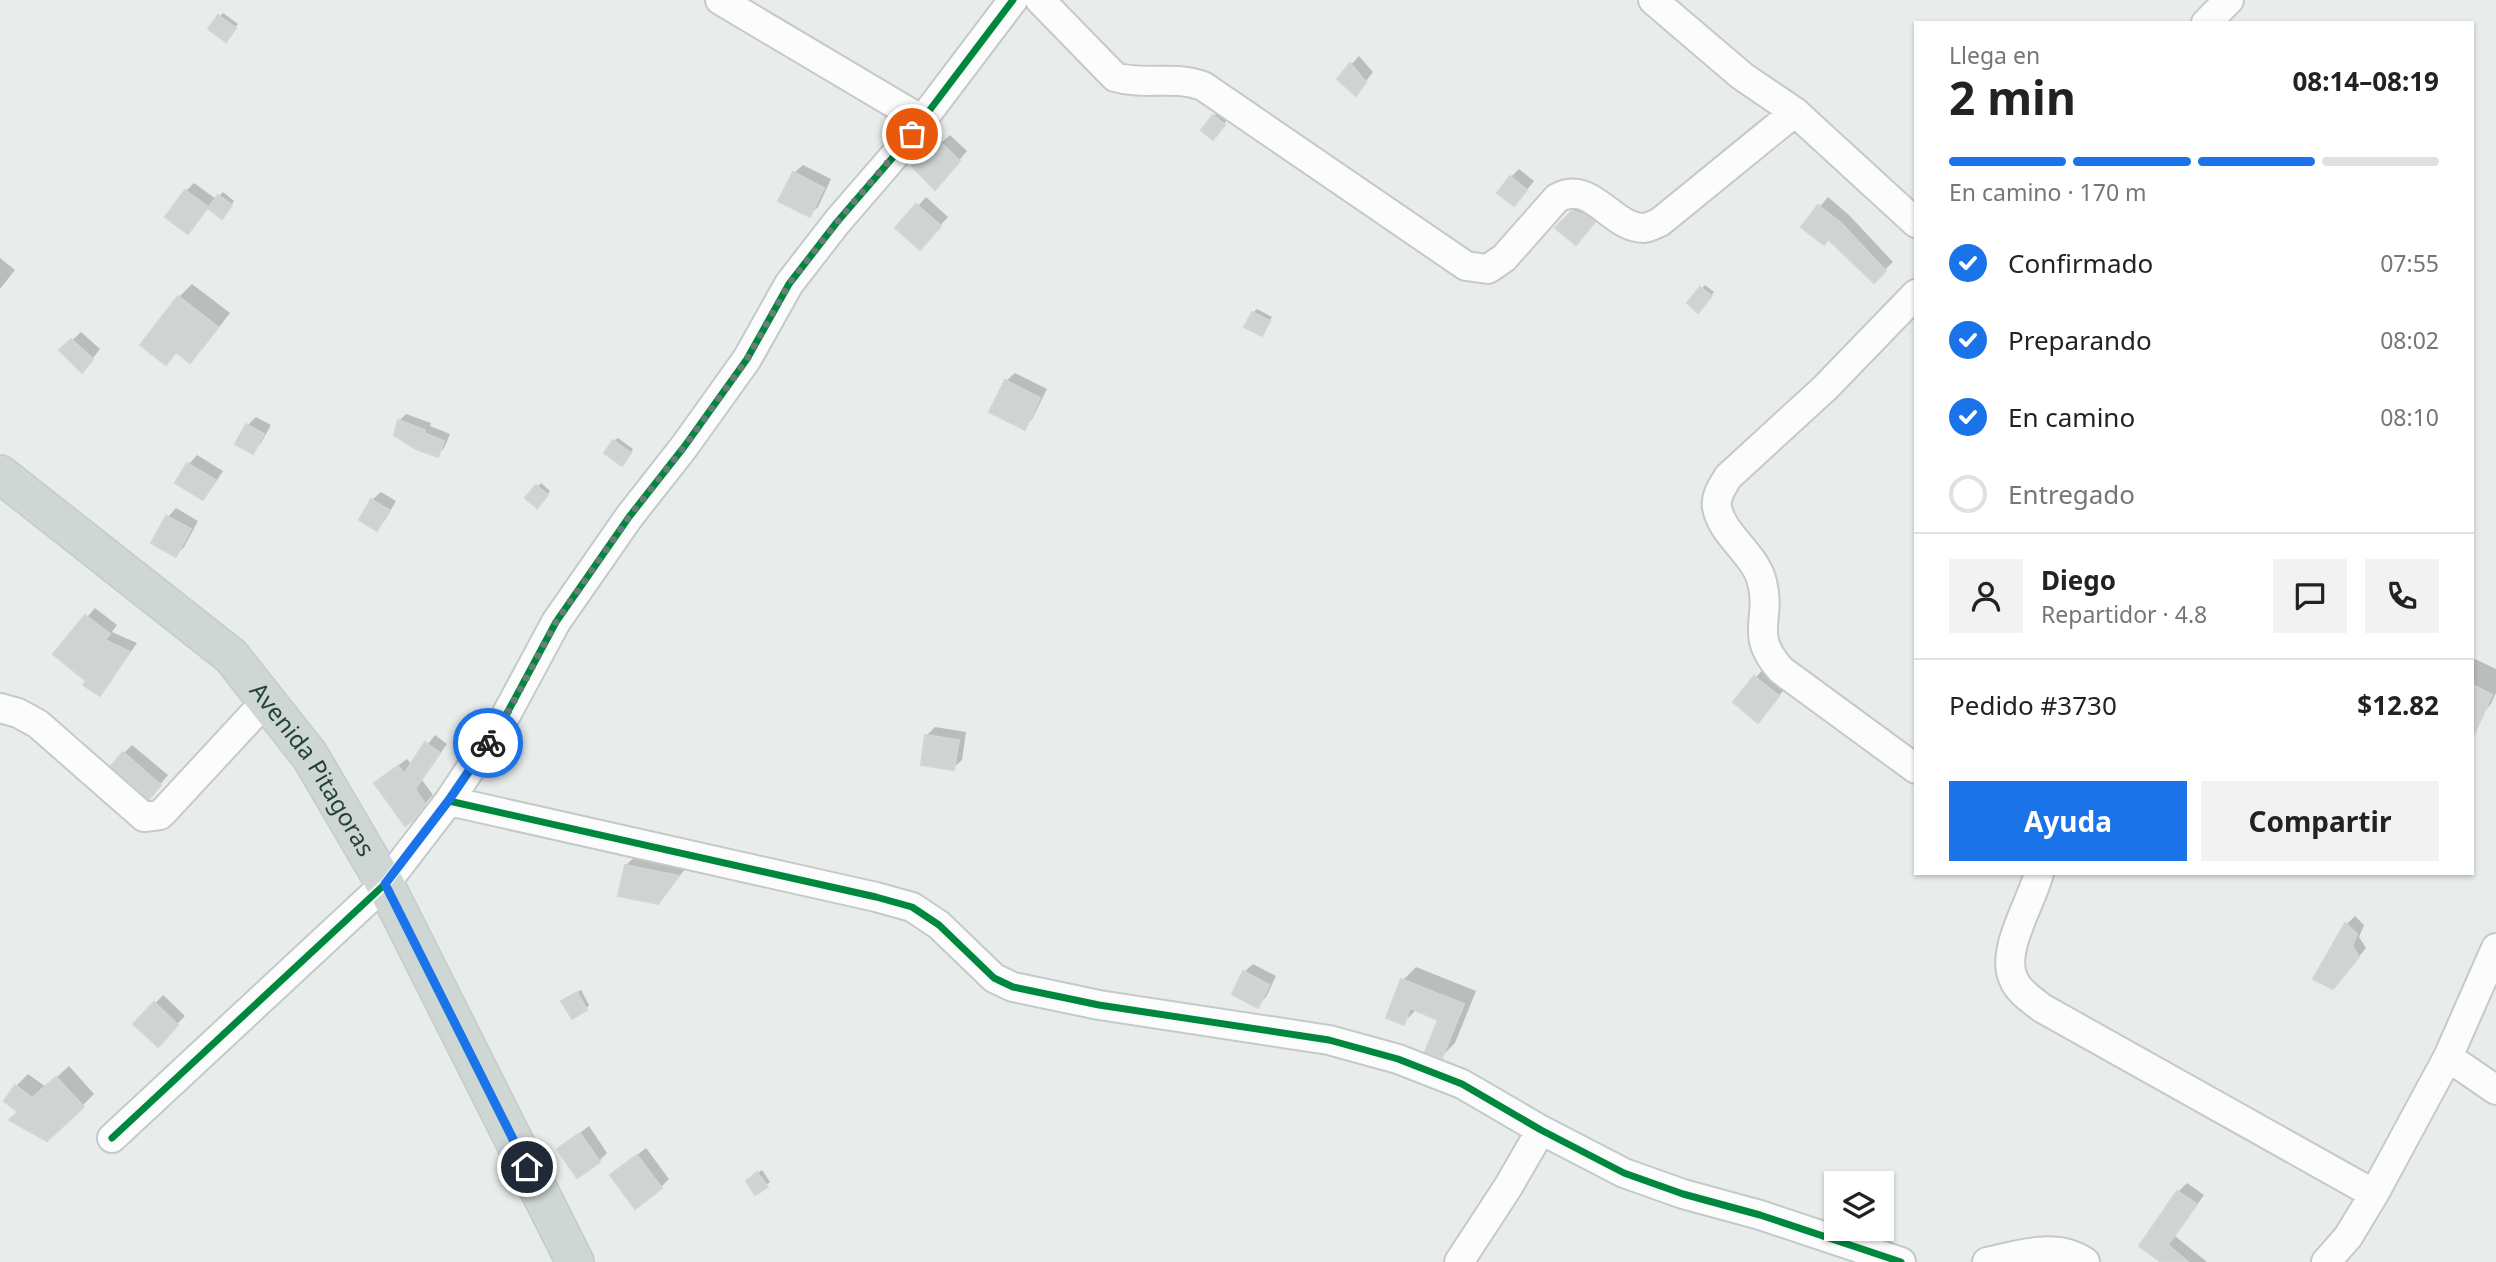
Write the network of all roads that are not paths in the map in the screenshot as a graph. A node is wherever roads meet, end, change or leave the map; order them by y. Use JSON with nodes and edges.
{"nodes":[{"id":1,"x":719,"y":0,"type":"edge"},
{"id":2,"x":1013,"y":0,"type":"edge"},
{"id":3,"x":1040,"y":0,"type":"edge"},
{"id":4,"x":1653,"y":0,"type":"edge"},
{"id":5,"x":2229,"y":0,"type":"edge"},
{"id":6,"x":2208,"y":21,"type":"edge"},
{"id":7,"x":1794,"y":112,"type":"junction"},
{"id":8,"x":922,"y":120,"type":"junction"},
{"id":9,"x":1914,"y":221,"type":"edge"},
{"id":10,"x":1914,"y":296,"type":"edge"},
{"id":11,"x":0,"y":474,"type":"edge"},
{"id":12,"x":265,"y":702,"type":"junction"},
{"id":13,"x":0,"y":708,"type":"edge"},
{"id":14,"x":1914,"y":768,"type":"edge"},
{"id":15,"x":449,"y":800,"type":"junction"},
{"id":16,"x":2038,"y":875,"type":"edge"},
{"id":17,"x":385,"y":884,"type":"junction"},
{"id":18,"x":2496,"y":948,"type":"edge"},
{"id":19,"x":2448,"y":1057,"type":"junction"},
{"id":20,"x":2496,"y":1090,"type":"edge"},
{"id":21,"x":1541,"y":1130,"type":"junction"},
{"id":22,"x":112,"y":1138,"type":"dead end"},
{"id":23,"x":2374,"y":1194,"type":"junction"},
{"id":24,"x":575,"y":1262,"type":"edge"},
{"id":25,"x":1459,"y":1262,"type":"edge"},
{"id":26,"x":1901,"y":1262,"type":"edge"},
{"id":27,"x":1987,"y":1262,"type":"edge"},
{"id":28,"x":2085,"y":1262,"type":"edge"},
{"id":29,"x":2326,"y":1262,"type":"edge"}],
"edges":[{"from":1,"to":8,"type":"street"},
{"from":2,"to":8,"type":"street"},
{"from":3,"to":7,"type":"street"},
{"from":4,"to":7,"type":"street"},
{"from":5,"to":6,"type":"street"},
{"from":7,"to":9,"type":"street"},
{"from":8,"to":15,"type":"street"},
{"from":10,"to":14,"type":"street"},
{"from":11,"to":12,"type":"main road","name":"Avenida Pitagoras"},
{"from":12,"to":13,"type":"street"},
{"from":12,"to":17,"type":"main road","name":"Avenida Pitagoras"},
{"from":15,"to":17,"type":"street"},
{"from":15,"to":21,"type":"street"},
{"from":16,"to":23,"type":"street"},
{"from":17,"to":22,"type":"street"},
{"from":17,"to":24,"type":"main road","name":"Avenida Pitagoras"},
{"from":18,"to":19,"type":"street"},
{"from":19,"to":20,"type":"street"},
{"from":19,"to":23,"type":"street"},
{"from":21,"to":25,"type":"street"},
{"from":21,"to":26,"type":"street"},
{"from":23,"to":29,"type":"street"},
{"from":27,"to":28,"type":"street"}]}
